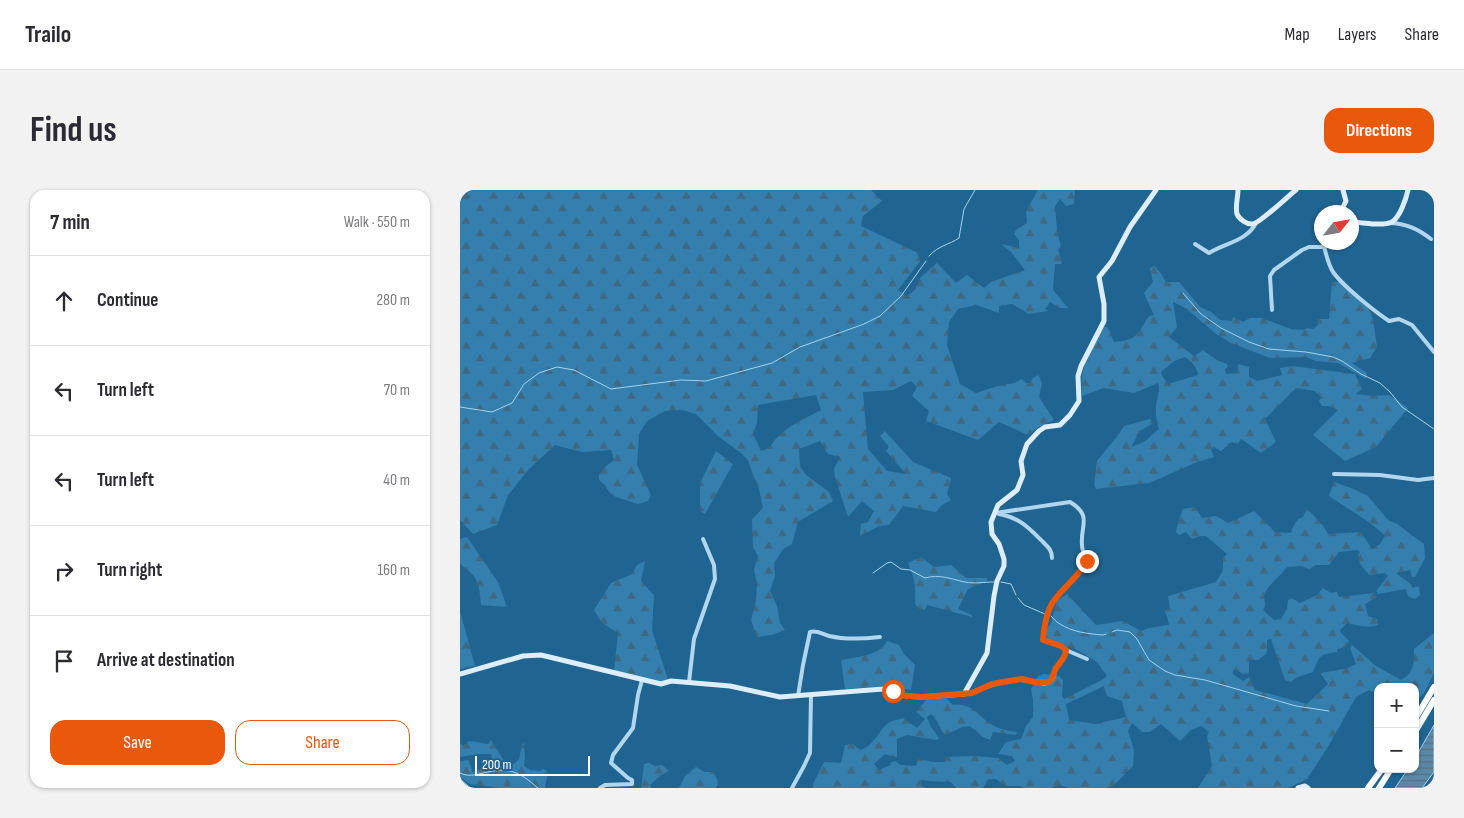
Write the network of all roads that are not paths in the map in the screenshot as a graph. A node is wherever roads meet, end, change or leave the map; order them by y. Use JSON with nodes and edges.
{"nodes":[{"id":1,"x":1156,"y":190,"type":"edge"},
{"id":2,"x":1238,"y":190,"type":"edge"},
{"id":3,"x":1296,"y":190,"type":"edge"},
{"id":4,"x":1343,"y":190,"type":"edge"},
{"id":5,"x":1408,"y":190,"type":"edge"},
{"id":6,"x":1344,"y":205,"type":"edge"},
{"id":7,"x":1256,"y":223,"type":"junction"},
{"id":8,"x":1359,"y":223,"type":"edge"},
{"id":9,"x":1391,"y":223,"type":"junction"},
{"id":10,"x":1431,"y":239,"type":"dead end"},
{"id":11,"x":1195,"y":244,"type":"dead end"},
{"id":12,"x":1314,"y":247,"type":"edge"},
{"id":13,"x":1325,"y":250,"type":"edge"},
{"id":14,"x":1272,"y":310,"type":"dead end"},
{"id":15,"x":1434,"y":352,"type":"edge"},
{"id":16,"x":1334,"y":474,"type":"dead end"},
{"id":17,"x":1434,"y":478,"type":"edge"},
{"id":18,"x":994,"y":513,"type":"junction"},
{"id":19,"x":703,"y":539,"type":"dead end"},
{"id":20,"x":1052,"y":558,"type":"dead end"},
{"id":21,"x":880,"y":637,"type":"dead end"},
{"id":22,"x":1066,"y":650,"type":"junction"},
{"id":23,"x":1087,"y":659,"type":"dead end"},
{"id":24,"x":460,"y":674,"type":"edge"},
{"id":25,"x":642,"y":680,"type":"junction"},
{"id":26,"x":689,"y":682,"type":"junction"},
{"id":27,"x":1434,"y":687,"type":"edge"},
{"id":28,"x":964,"y":694,"type":"junction"},
{"id":29,"x":811,"y":695,"type":"junction"},
{"id":30,"x":798,"y":696,"type":"junction"},
{"id":31,"x":1434,"y":700,"type":"edge"},
{"id":32,"x":1419,"y":712,"type":"edge"},
{"id":33,"x":1417,"y":728,"type":"edge"},
{"id":34,"x":1379,"y":773,"type":"edge"},
{"id":35,"x":1388,"y":773,"type":"edge"},
{"id":36,"x":460,"y":781,"type":"edge"},
{"id":37,"x":468,"y":788,"type":"edge"},
{"id":38,"x":600,"y":788,"type":"edge"},
{"id":39,"x":792,"y":788,"type":"edge"},
{"id":40,"x":1298,"y":788,"type":"edge"},
{"id":41,"x":1308,"y":788,"type":"edge"},
{"id":42,"x":1368,"y":788,"type":"edge"},
{"id":43,"x":1379,"y":788,"type":"edge"}],
"edges":[{"from":1,"to":18,"type":"street"},
{"from":2,"to":7,"type":"street"},
{"from":3,"to":7,"type":"street"},
{"from":4,"to":6,"type":"street"},
{"from":5,"to":9,"type":"street"},
{"from":7,"to":11,"type":"street"},
{"from":8,"to":9,"type":"street"},
{"from":9,"to":10,"type":"street"},
{"from":12,"to":14,"type":"street"},
{"from":13,"to":15,"type":"street"},
{"from":16,"to":17,"type":"street"},
{"from":18,"to":20,"type":"street"},
{"from":18,"to":22,"type":"street"},
{"from":18,"to":28,"type":"street"},
{"from":19,"to":26,"type":"street"},
{"from":21,"to":30,"type":"street"},
{"from":22,"to":23,"type":"street"},
{"from":22,"to":28,"type":"street"},
{"from":24,"to":25,"type":"street"},
{"from":25,"to":26,"type":"street"},
{"from":25,"to":38,"type":"street"},
{"from":26,"to":30,"type":"street"},
{"from":27,"to":32,"type":"highway"},
{"from":28,"to":29,"type":"street"},
{"from":29,"to":30,"type":"street"},
{"from":29,"to":39,"type":"street"},
{"from":31,"to":33,"type":"highway"},
{"from":34,"to":42,"type":"highway"},
{"from":35,"to":43,"type":"highway"},
{"from":36,"to":37,"type":"street"},
{"from":40,"to":41,"type":"street"}]}
